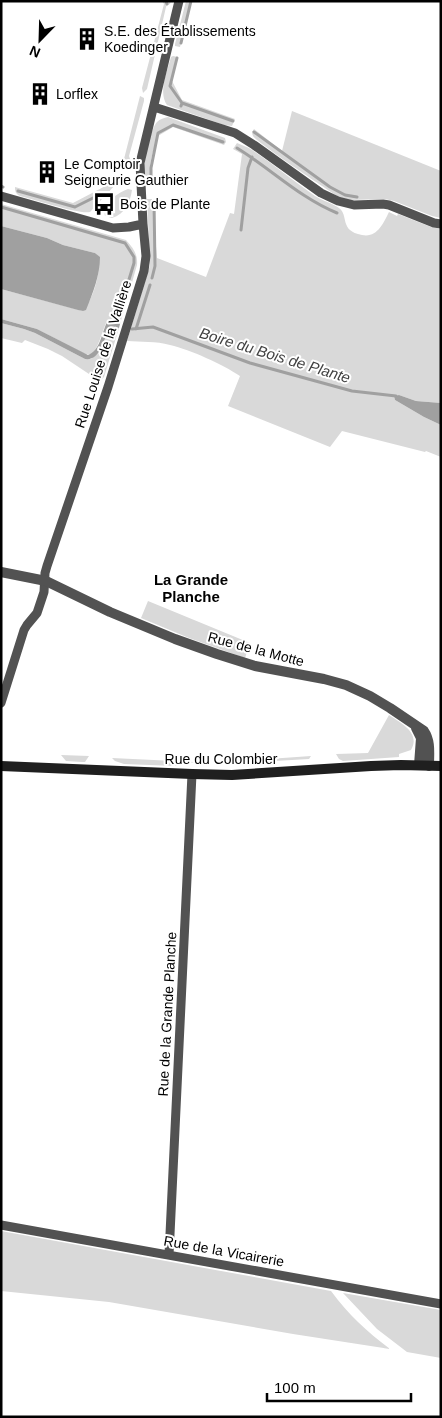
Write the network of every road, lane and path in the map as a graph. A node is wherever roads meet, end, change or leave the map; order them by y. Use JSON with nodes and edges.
{"nodes":[{"id":1,"x":179,"y":1,"type":"edge"},
{"id":2,"x":154,"y":107,"type":"junction"},
{"id":3,"x":1,"y":196,"type":"edge"},
{"id":4,"x":143,"y":224,"type":"junction"},
{"id":5,"x":441,"y":224,"type":"edge"},
{"id":6,"x":1,"y":572,"type":"edge"},
{"id":7,"x":46,"y":581,"type":"junction"},
{"id":8,"x":1,"y":704,"type":"edge"},
{"id":9,"x":424,"y":765,"type":"junction"},
{"id":10,"x":1,"y":766,"type":"edge"},
{"id":11,"x":441,"y":766,"type":"edge"},
{"id":12,"x":192,"y":774,"type":"junction"},
{"id":13,"x":1,"y":1226,"type":"edge"},
{"id":14,"x":169,"y":1255,"type":"junction"},
{"id":15,"x":441,"y":1304,"type":"edge"}],
"edges":[{"from":1,"to":2,"type":"street","name":"Rue Louise de la Vallière"},
{"from":2,"to":4,"type":"street","name":"Rue Louise de la Vallière"},
{"from":2,"to":5,"type":"street"},
{"from":3,"to":4,"type":"street"},
{"from":4,"to":7,"type":"street","name":"Rue Louise de la Vallière"},
{"from":6,"to":7,"type":"street","name":"Rue de la Motte"},
{"from":7,"to":8,"type":"street","name":"Rue Louise de la Vallière"},
{"from":7,"to":9,"type":"street","name":"Rue de la Motte"},
{"from":9,"to":11,"type":"main road","name":"Rue du Colombier"},
{"from":9,"to":12,"type":"main road","name":"Rue du Colombier"},
{"from":10,"to":12,"type":"main road","name":"Rue du Colombier"},
{"from":12,"to":14,"type":"street","name":"Rue de la Grande Planche"},
{"from":13,"to":14,"type":"street","name":"Rue de la Vicairerie"},
{"from":14,"to":15,"type":"street","name":"Rue de la Vicairerie"}]}
